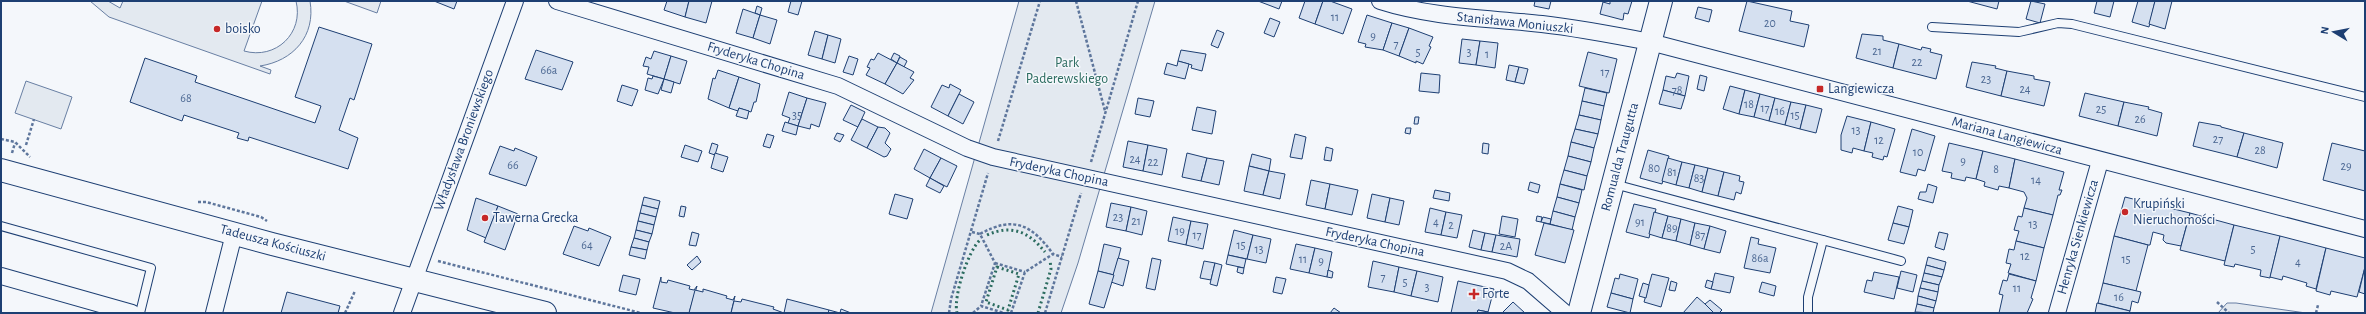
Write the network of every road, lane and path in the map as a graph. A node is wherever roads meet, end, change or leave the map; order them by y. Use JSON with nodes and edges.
{"nodes":[{"id":1,"x":515,"y":1,"type":"edge"},
{"id":2,"x":557,"y":1,"type":"edge"},
{"id":3,"x":1076,"y":1,"type":"edge"},
{"id":4,"x":1138,"y":1,"type":"edge"},
{"id":5,"x":1380,"y":1,"type":"edge"},
{"id":6,"x":1661,"y":1,"type":"edge"},
{"id":7,"x":1932,"y":27,"type":"dead end"},
{"id":8,"x":1650,"y":42,"type":"junction"},
{"id":9,"x":2365,"y":97,"type":"edge"},
{"id":10,"x":1105,"y":112,"type":"junction"},
{"id":11,"x":34,"y":119,"type":"dead end"},
{"id":12,"x":1,"y":139,"type":"edge"},
{"id":13,"x":15,"y":142,"type":"dead end"},
{"id":14,"x":26,"y":145,"type":"dead end"},
{"id":15,"x":2100,"y":161,"type":"junction"},
{"id":16,"x":1,"y":170,"type":"edge"},
{"id":17,"x":1086,"y":178,"type":"junction"},
{"id":18,"x":1613,"y":184,"type":"junction"},
{"id":19,"x":1,"y":226,"type":"edge"},
{"id":20,"x":2365,"y":229,"type":"edge"},
{"id":21,"x":972,"y":232,"type":"dead end"},
{"id":22,"x":234,"y":234,"type":"junction"},
{"id":23,"x":980,"y":234,"type":"junction"},
{"id":24,"x":1823,"y":240,"type":"junction"},
{"id":25,"x":1053,"y":254,"type":"junction"},
{"id":26,"x":1062,"y":257,"type":"junction"},
{"id":27,"x":1901,"y":261,"type":"dead end"},
{"id":28,"x":995,"y":263,"type":"junction"},
{"id":29,"x":1025,"y":272,"type":"junction"},
{"id":30,"x":1,"y":276,"type":"edge"},
{"id":31,"x":413,"y":278,"type":"junction"},
{"id":32,"x":355,"y":291,"type":"dead end"},
{"id":33,"x":2217,"y":302,"type":"dead end"},
{"id":34,"x":2318,"y":305,"type":"dead end"},
{"id":35,"x":981,"y":306,"type":"junction"},
{"id":36,"x":132,"y":313,"type":"edge"},
{"id":37,"x":140,"y":313,"type":"edge"},
{"id":38,"x":214,"y":313,"type":"edge"},
{"id":39,"x":345,"y":313,"type":"edge"},
{"id":40,"x":402,"y":313,"type":"edge"},
{"id":41,"x":545,"y":313,"type":"edge"},
{"id":42,"x":973,"y":313,"type":"edge"},
{"id":43,"x":1004,"y":313,"type":"edge"},
{"id":44,"x":1011,"y":313,"type":"edge"},
{"id":45,"x":1044,"y":313,"type":"edge"},
{"id":46,"x":1565,"y":313,"type":"edge"},
{"id":47,"x":1579,"y":313,"type":"edge"},
{"id":48,"x":1808,"y":313,"type":"edge"},
{"id":49,"x":2057,"y":313,"type":"edge"},
{"id":50,"x":2229,"y":313,"type":"edge"},
{"id":51,"x":2316,"y":313,"type":"edge"}],
"edges":[{"from":1,"to":31,"type":"street","name":"Władysława Broniewskiego"},
{"from":2,"to":17,"type":"street","name":"Fryderyka Chopina"},
{"from":3,"to":10,"type":"path"},
{"from":4,"to":10,"type":"path"},
{"from":5,"to":8,"type":"street","name":"Stanisława Moniuszki"},
{"from":6,"to":8,"type":"street","name":"Romualda Traugutta"},
{"from":7,"to":9,"type":"lane"},
{"from":8,"to":15,"type":"street","name":"Mariana Langiewicza"},
{"from":8,"to":18,"type":"street","name":"Romualda Traugutta"},
{"from":10,"to":17,"type":"path"},
{"from":11,"to":14,"type":"path"},
{"from":12,"to":13,"type":"path"},
{"from":15,"to":20,"type":"street","name":"Mariana Langiewicza"},
{"from":15,"to":49,"type":"street","name":"Henryka Sienkiewicza"},
{"from":16,"to":22,"type":"street","name":"Tadeusza Kościuszki"},
{"from":17,"to":26,"type":"path"},
{"from":17,"to":46,"type":"street","name":"Fryderyka Chopina"},
{"from":18,"to":24,"type":"lane"},
{"from":18,"to":47,"type":"street","name":"Romualda Traugutta"},
{"from":19,"to":37,"type":"lane"},
{"from":21,"to":23,"type":"path"},
{"from":22,"to":31,"type":"street","name":"Tadeusza Kościuszki"},
{"from":22,"to":38,"type":"street"},
{"from":23,"to":25,"type":"path"},
{"from":23,"to":28,"type":"path"},
{"from":24,"to":27,"type":"lane"},
{"from":24,"to":48,"type":"lane"},
{"from":25,"to":26,"type":"path"},
{"from":25,"to":29,"type":"path"},
{"from":26,"to":45,"type":"path"},
{"from":28,"to":29,"type":"path"},
{"from":28,"to":35,"type":"path"},
{"from":29,"to":44,"type":"path"},
{"from":30,"to":36,"type":"street"},
{"from":31,"to":40,"type":"street","name":"Władysława Broniewskiego"},
{"from":31,"to":41,"type":"street","name":"Tadeusza Kościuszki"},
{"from":32,"to":39,"type":"path"},
{"from":33,"to":50,"type":"path"},
{"from":34,"to":51,"type":"path"},
{"from":35,"to":42,"type":"path"},
{"from":35,"to":43,"type":"path"}]}
